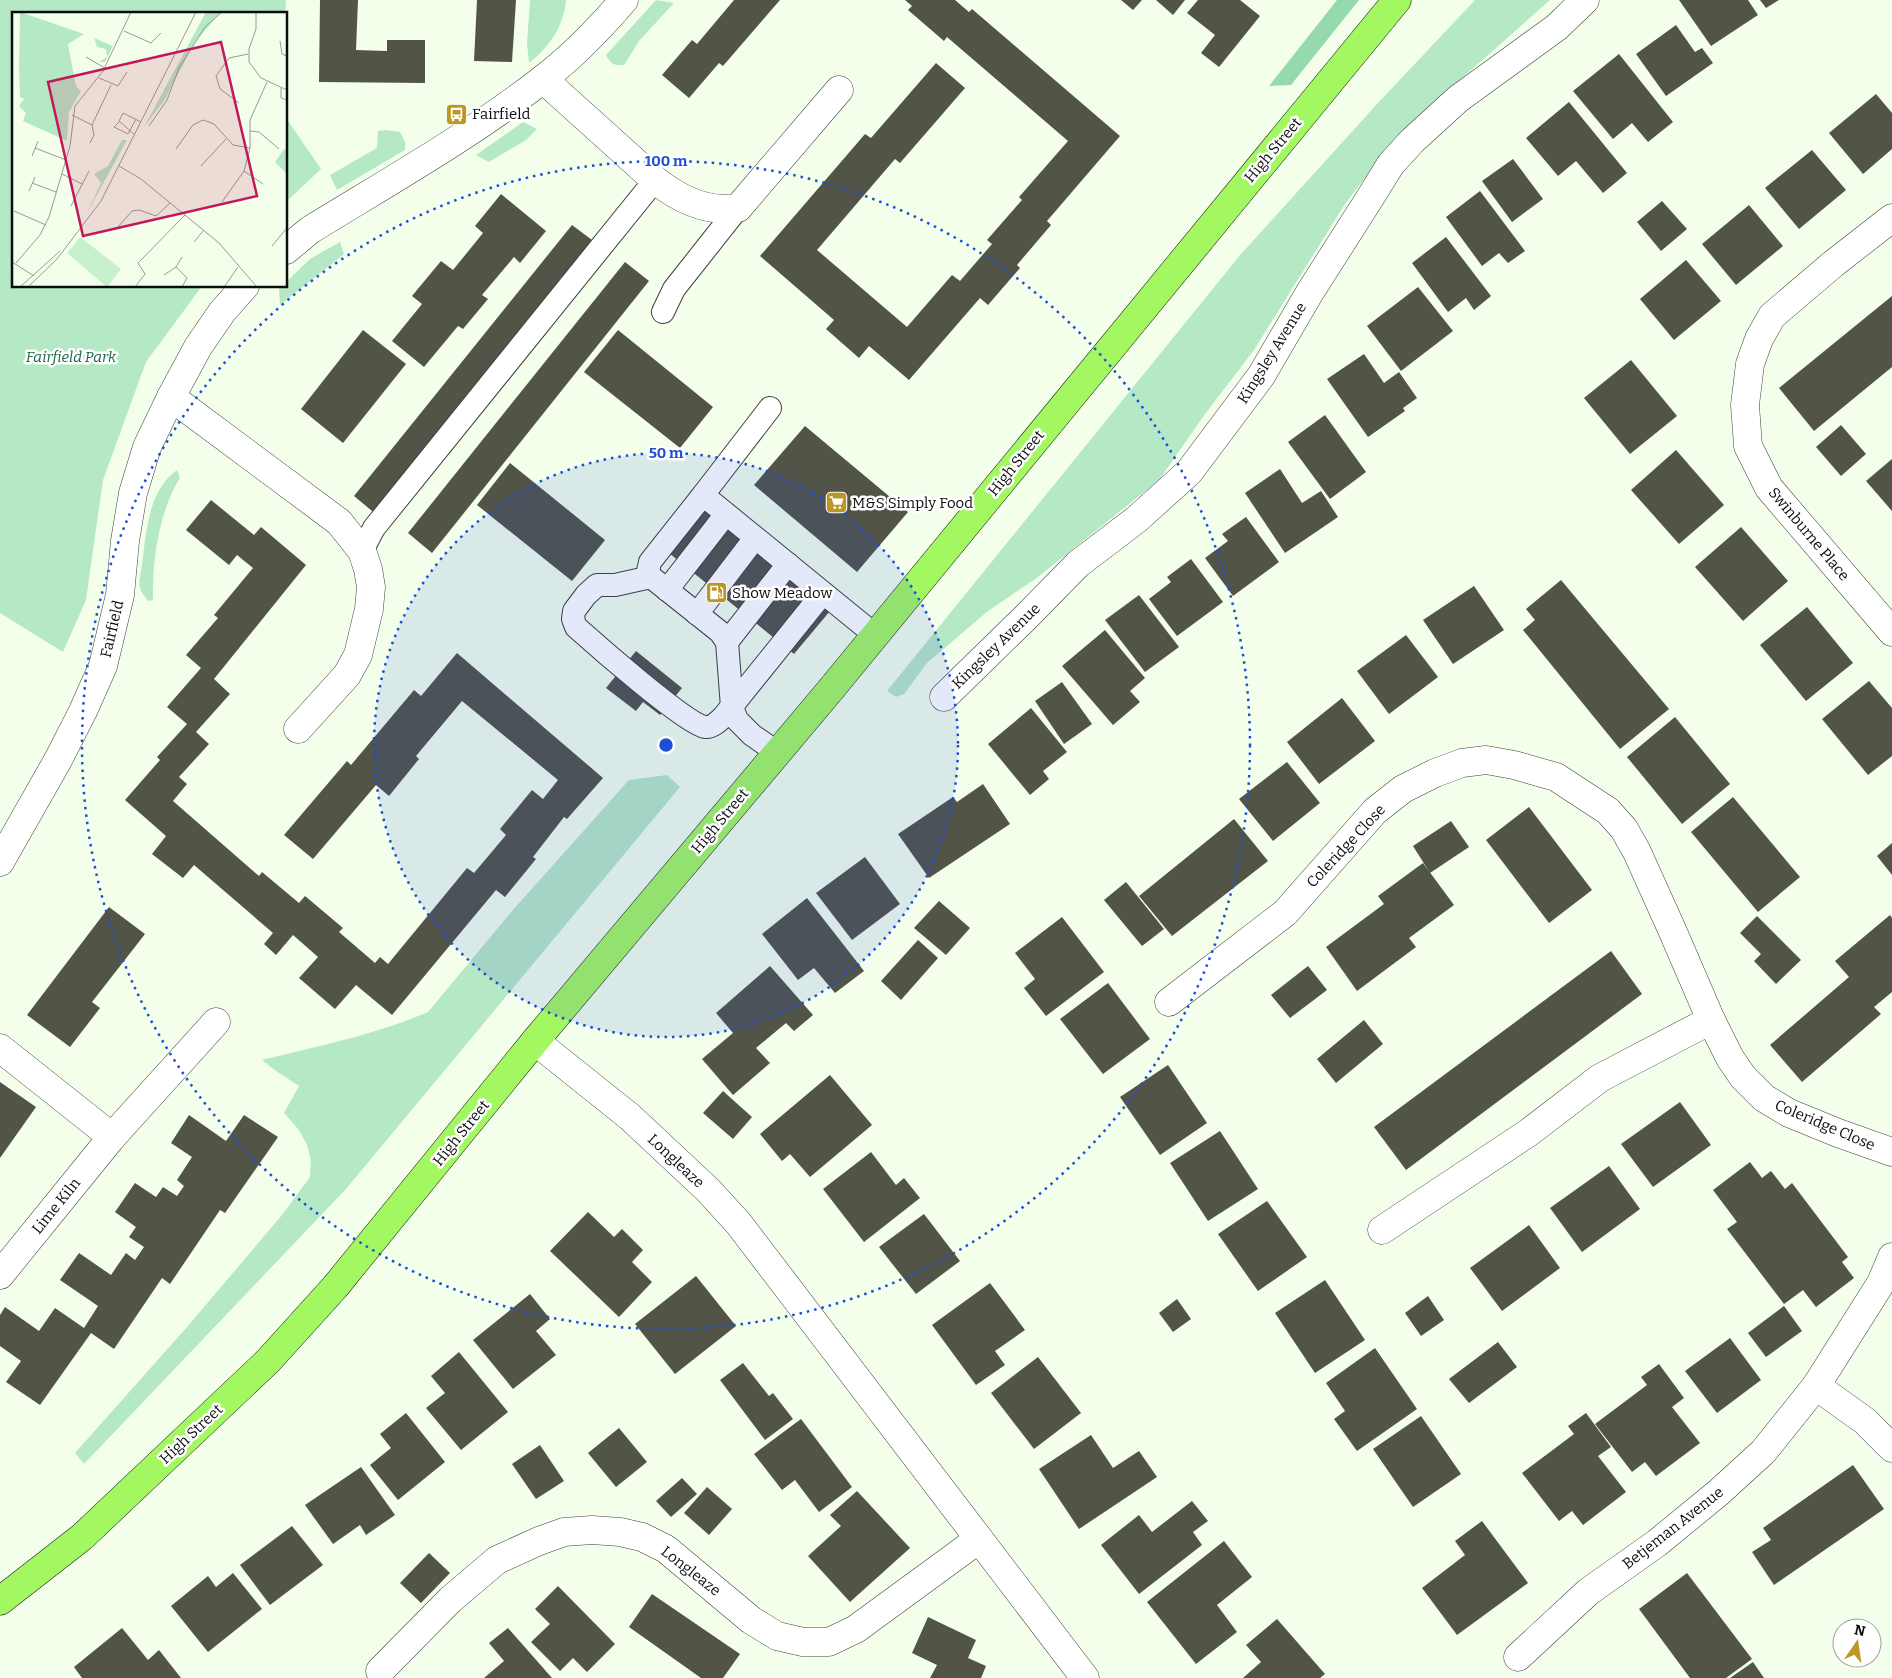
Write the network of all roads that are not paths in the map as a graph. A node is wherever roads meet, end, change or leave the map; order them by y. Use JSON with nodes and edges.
{"nodes":[{"id":1,"x":624,"y":0,"type":"edge"},
{"id":2,"x":1397,"y":0,"type":"edge"},
{"id":3,"x":1586,"y":0,"type":"edge"},
{"id":4,"x":543,"y":79,"type":"junction"},
{"id":5,"x":839,"y":90,"type":"dead end"},
{"id":6,"x":655,"y":180,"type":"junction"},
{"id":7,"x":738,"y":208,"type":"junction"},
{"id":8,"x":1892,"y":218,"type":"edge"},
{"id":9,"x":288,"y":248,"type":"edge"},
{"id":10,"x":243,"y":288,"type":"edge"},
{"id":11,"x":663,"y":312,"type":"dead end"},
{"id":12,"x":171,"y":397,"type":"junction"},
{"id":13,"x":770,"y":408,"type":"dead end"},
{"id":14,"x":703,"y":495,"type":"junction"},
{"id":15,"x":726,"y":514,"type":"junction"},
{"id":16,"x":755,"y":538,"type":"junction"},
{"id":17,"x":362,"y":551,"type":"junction"},
{"id":18,"x":788,"y":564,"type":"junction"},
{"id":19,"x":659,"y":583,"type":"junction"},
{"id":20,"x":823,"y":593,"type":"junction"},
{"id":21,"x":698,"y":614,"type":"junction"},
{"id":22,"x":1892,"y":632,"type":"edge"},
{"id":23,"x":875,"y":635,"type":"junction"},
{"id":24,"x":727,"y":642,"type":"junction"},
{"id":25,"x":944,"y":697,"type":"dead end"},
{"id":26,"x":732,"y":707,"type":"junction"},
{"id":27,"x":298,"y":729,"type":"dead end"},
{"id":28,"x":778,"y":753,"type":"junction"},
{"id":29,"x":3,"y":850,"type":"edge"},
{"id":30,"x":1169,"y":1002,"type":"dead end"},
{"id":31,"x":1711,"y":1020,"type":"junction"},
{"id":32,"x":216,"y":1022,"type":"dead end"},
{"id":33,"x":535,"y":1041,"type":"junction"},
{"id":34,"x":0,"y":1048,"type":"edge"},
{"id":35,"x":112,"y":1137,"type":"junction"},
{"id":36,"x":1892,"y":1152,"type":"edge"},
{"id":37,"x":1382,"y":1230,"type":"dead end"},
{"id":38,"x":1892,"y":1257,"type":"edge"},
{"id":39,"x":0,"y":1275,"type":"edge"},
{"id":40,"x":1816,"y":1386,"type":"junction"},
{"id":41,"x":1892,"y":1448,"type":"edge"},
{"id":42,"x":979,"y":1539,"type":"junction"},
{"id":43,"x":0,"y":1600,"type":"edge"},
{"id":44,"x":1518,"y":1658,"type":"dead end"},
{"id":45,"x":380,"y":1671,"type":"dead end"},
{"id":46,"x":1085,"y":1678,"type":"edge"}],
"edges":[{"from":1,"to":4,"type":"street"},
{"from":2,"to":23,"type":"main road","name":"High Street"},
{"from":3,"to":25,"type":"street","name":"Kingsley Avenue"},
{"from":4,"to":6,"type":"street"},
{"from":4,"to":9,"type":"street"},
{"from":5,"to":7,"type":"street"},
{"from":6,"to":7,"type":"street"},
{"from":6,"to":17,"type":"lane"},
{"from":7,"to":11,"type":"lane"},
{"from":8,"to":22,"type":"street","name":"Swinburne Place"},
{"from":10,"to":12,"type":"street","name":"Fairfield"},
{"from":12,"to":17,"type":"street"},
{"from":12,"to":29,"type":"street","name":"Fairfield"},
{"from":13,"to":14,"type":"lane"},
{"from":14,"to":15,"type":"lane"},
{"from":14,"to":19,"type":"lane"},
{"from":15,"to":16,"type":"lane"},
{"from":15,"to":19,"type":"lane"},
{"from":16,"to":18,"type":"lane"},
{"from":16,"to":21,"type":"lane"},
{"from":17,"to":27,"type":"street"},
{"from":18,"to":20,"type":"lane"},
{"from":18,"to":24,"type":"lane"},
{"from":19,"to":21,"type":"lane"},
{"from":19,"to":26,"type":"lane"},
{"from":20,"to":23,"type":"lane"},
{"from":20,"to":26,"type":"lane"},
{"from":21,"to":24,"type":"lane"},
{"from":23,"to":28,"type":"main road","name":"High Street"},
{"from":24,"to":26,"type":"lane"},
{"from":26,"to":28,"type":"lane"},
{"from":28,"to":33,"type":"main road","name":"High Street"},
{"from":30,"to":31,"type":"street","name":"Coleridge Close"},
{"from":31,"to":36,"type":"street","name":"Coleridge Close"},
{"from":31,"to":37,"type":"street"},
{"from":32,"to":35,"type":"street","name":"Lime Kiln"},
{"from":33,"to":42,"type":"street","name":"Longleaze"},
{"from":33,"to":43,"type":"main road","name":"High Street"},
{"from":34,"to":35,"type":"street"},
{"from":35,"to":39,"type":"street","name":"Lime Kiln"},
{"from":38,"to":40,"type":"street","name":"Betjeman Avenue"},
{"from":40,"to":41,"type":"street"},
{"from":40,"to":44,"type":"street","name":"Betjeman Avenue"},
{"from":42,"to":45,"type":"street","name":"Longleaze"},
{"from":42,"to":46,"type":"street","name":"Longleaze"}]}
